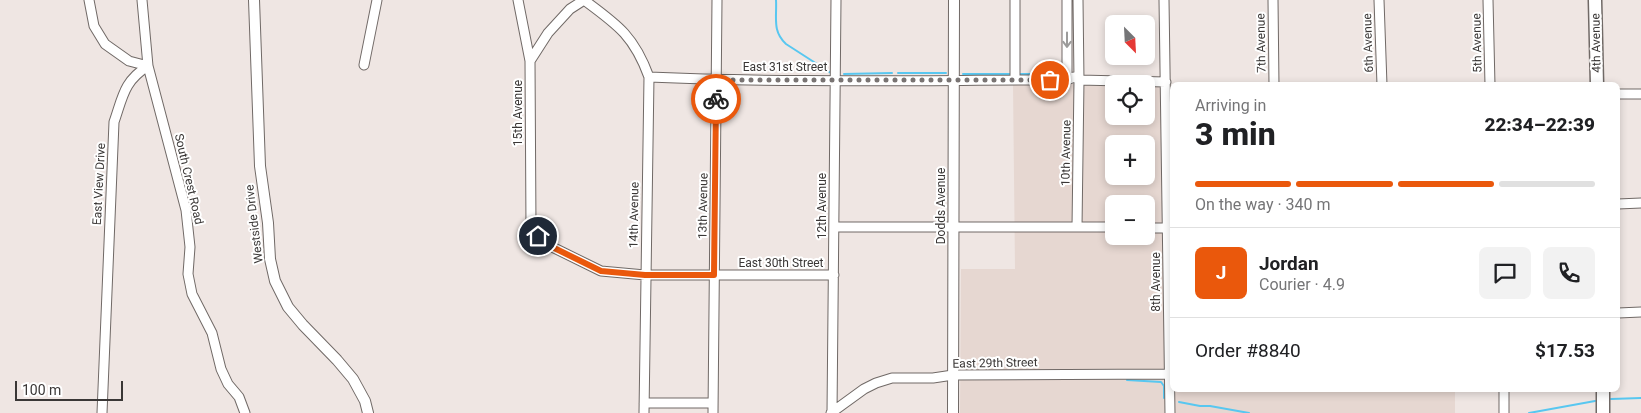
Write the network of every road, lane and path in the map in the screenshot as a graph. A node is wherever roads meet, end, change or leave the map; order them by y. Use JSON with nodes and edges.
{"nodes":[{"id":1,"x":89,"y":0,"type":"edge"},
{"id":2,"x":142,"y":0,"type":"edge"},
{"id":3,"x":254,"y":0,"type":"edge"},
{"id":4,"x":377,"y":0,"type":"edge"},
{"id":5,"x":518,"y":0,"type":"edge"},
{"id":6,"x":584,"y":0,"type":"edge"},
{"id":7,"x":717,"y":0,"type":"edge"},
{"id":8,"x":836,"y":0,"type":"edge"},
{"id":9,"x":954,"y":0,"type":"edge"},
{"id":10,"x":1015,"y":0,"type":"edge"},
{"id":11,"x":1067,"y":0,"type":"edge"},
{"id":12,"x":1078,"y":0,"type":"edge"},
{"id":13,"x":1164,"y":0,"type":"edge"},
{"id":14,"x":1273,"y":0,"type":"edge"},
{"id":15,"x":1379,"y":0,"type":"edge"},
{"id":16,"x":1488,"y":0,"type":"edge"},
{"id":17,"x":1595,"y":0,"type":"edge"},
{"id":18,"x":530,"y":61,"type":"junction"},
{"id":19,"x":364,"y":65,"type":"dead end"},
{"id":20,"x":148,"y":66,"type":"junction"},
{"id":21,"x":648,"y":77,"type":"junction"},
{"id":22,"x":716,"y":80,"type":"junction"},
{"id":23,"x":835,"y":80,"type":"junction"},
{"id":24,"x":1016,"y":80,"type":"junction"},
{"id":25,"x":1067,"y":80,"type":"junction"},
{"id":26,"x":1079,"y":80,"type":"junction"},
{"id":27,"x":954,"y":81,"type":"junction"},
{"id":28,"x":1274,"y":82,"type":"edge"},
{"id":29,"x":1382,"y":82,"type":"edge"},
{"id":30,"x":1490,"y":82,"type":"edge"},
{"id":31,"x":1597,"y":82,"type":"edge"},
{"id":32,"x":1168,"y":86,"type":"edge"},
{"id":33,"x":1620,"y":94,"type":"edge"},
{"id":34,"x":1641,"y":94,"type":"edge"},
{"id":35,"x":1641,"y":203,"type":"edge"},
{"id":36,"x":1620,"y":204,"type":"edge"},
{"id":37,"x":834,"y":227,"type":"junction"},
{"id":38,"x":953,"y":227,"type":"junction"},
{"id":39,"x":1077,"y":227,"type":"junction"},
{"id":40,"x":1105,"y":227,"type":"edge"},
{"id":41,"x":531,"y":228,"type":"joint"},
{"id":42,"x":1155,"y":228,"type":"edge"},
{"id":43,"x":1168,"y":228,"type":"junction"},
{"id":44,"x":645,"y":275,"type":"junction"},
{"id":45,"x":714,"y":275,"type":"junction"},
{"id":46,"x":834,"y":275,"type":"junction"},
{"id":47,"x":1641,"y":312,"type":"edge"},
{"id":48,"x":1620,"y":313,"type":"edge"},
{"id":49,"x":953,"y":374,"type":"junction"},
{"id":50,"x":1169,"y":374,"type":"junction"},
{"id":51,"x":1504,"y":392,"type":"edge"},
{"id":52,"x":1603,"y":392,"type":"edge"},
{"id":53,"x":644,"y":403,"type":"junction"},
{"id":54,"x":713,"y":403,"type":"junction"},
{"id":55,"x":102,"y":413,"type":"edge"},
{"id":56,"x":245,"y":413,"type":"edge"},
{"id":57,"x":368,"y":413,"type":"edge"},
{"id":58,"x":644,"y":413,"type":"edge"},
{"id":59,"x":713,"y":413,"type":"edge"},
{"id":60,"x":832,"y":413,"type":"edge"},
{"id":61,"x":953,"y":413,"type":"edge"},
{"id":62,"x":1170,"y":413,"type":"edge"},
{"id":63,"x":1504,"y":413,"type":"edge"},
{"id":64,"x":1603,"y":413,"type":"edge"}],
"edges":[{"from":1,"to":20,"type":"street"},
{"from":2,"to":20,"type":"street","name":"South Crest Road"},
{"from":3,"to":57,"type":"street","name":"Westside Drive"},
{"from":4,"to":19,"type":"street"},
{"from":5,"to":18,"type":"street","name":"15th Avenue"},
{"from":6,"to":18,"type":"street"},
{"from":6,"to":21,"type":"street"},
{"from":7,"to":22,"type":"street","name":"13th Avenue"},
{"from":8,"to":23,"type":"street","name":"12th Avenue"},
{"from":9,"to":27,"type":"street","name":"Dodds Avenue"},
{"from":10,"to":24,"type":"street"},
{"from":11,"to":25,"type":"street","one_way":true},
{"from":12,"to":26,"type":"street","name":"10th Avenue"},
{"from":13,"to":32,"type":"street","name":"8th Avenue"},
{"from":14,"to":28,"type":"street","name":"7th Avenue"},
{"from":15,"to":29,"type":"street","name":"6th Avenue"},
{"from":16,"to":30,"type":"street","name":"5th Avenue"},
{"from":17,"to":31,"type":"main road","name":"4th Avenue"},
{"from":18,"to":41,"type":"street","name":"15th Avenue"},
{"from":20,"to":55,"type":"street","name":"East View Drive"},
{"from":20,"to":56,"type":"street","name":"South Crest Road"},
{"from":21,"to":22,"type":"street","name":"East 31st Street"},
{"from":21,"to":44,"type":"street","name":"14th Avenue"},
{"from":22,"to":23,"type":"street","name":"East 31st Street"},
{"from":22,"to":45,"type":"street","name":"13th Avenue"},
{"from":23,"to":27,"type":"street","name":"East 31st Street"},
{"from":23,"to":37,"type":"street","name":"12th Avenue"},
{"from":24,"to":25,"type":"street","name":"East 31st Street"},
{"from":24,"to":27,"type":"street","name":"East 31st Street"},
{"from":25,"to":26,"type":"street","name":"East 31st Street"},
{"from":26,"to":32,"type":"street","name":"East 31st Street"},
{"from":26,"to":39,"type":"street","name":"10th Avenue"},
{"from":27,"to":38,"type":"street","name":"Dodds Avenue"},
{"from":32,"to":43,"type":"street","name":"8th Avenue"},
{"from":33,"to":34,"type":"street"},
{"from":35,"to":36,"type":"street"},
{"from":37,"to":38,"type":"street"},
{"from":37,"to":46,"type":"street","name":"12th Avenue"},
{"from":38,"to":39,"type":"street"},
{"from":38,"to":49,"type":"street","name":"Dodds Avenue"},
{"from":39,"to":40,"type":"street"},
{"from":41,"to":44,"type":"street","name":"East 30th Street"},
{"from":42,"to":43,"type":"street"},
{"from":43,"to":50,"type":"street","name":"8th Avenue"},
{"from":44,"to":45,"type":"street","name":"East 30th Street"},
{"from":44,"to":53,"type":"street","name":"14th Avenue"},
{"from":45,"to":46,"type":"street","name":"East 30th Street"},
{"from":45,"to":54,"type":"street","name":"13th Avenue"},
{"from":46,"to":60,"type":"street","name":"12th Avenue"},
{"from":47,"to":48,"type":"street"},
{"from":49,"to":50,"type":"street","name":"East 29th Street"},
{"from":49,"to":60,"type":"street","name":"East 29th Street"},
{"from":49,"to":61,"type":"street","name":"Dodds Avenue"},
{"from":50,"to":62,"type":"street","name":"8th Avenue"},
{"from":51,"to":63,"type":"street"},
{"from":52,"to":64,"type":"main road"},
{"from":53,"to":54,"type":"street"},
{"from":53,"to":58,"type":"street","name":"14th Avenue"},
{"from":54,"to":59,"type":"street","name":"13th Avenue"}]}
